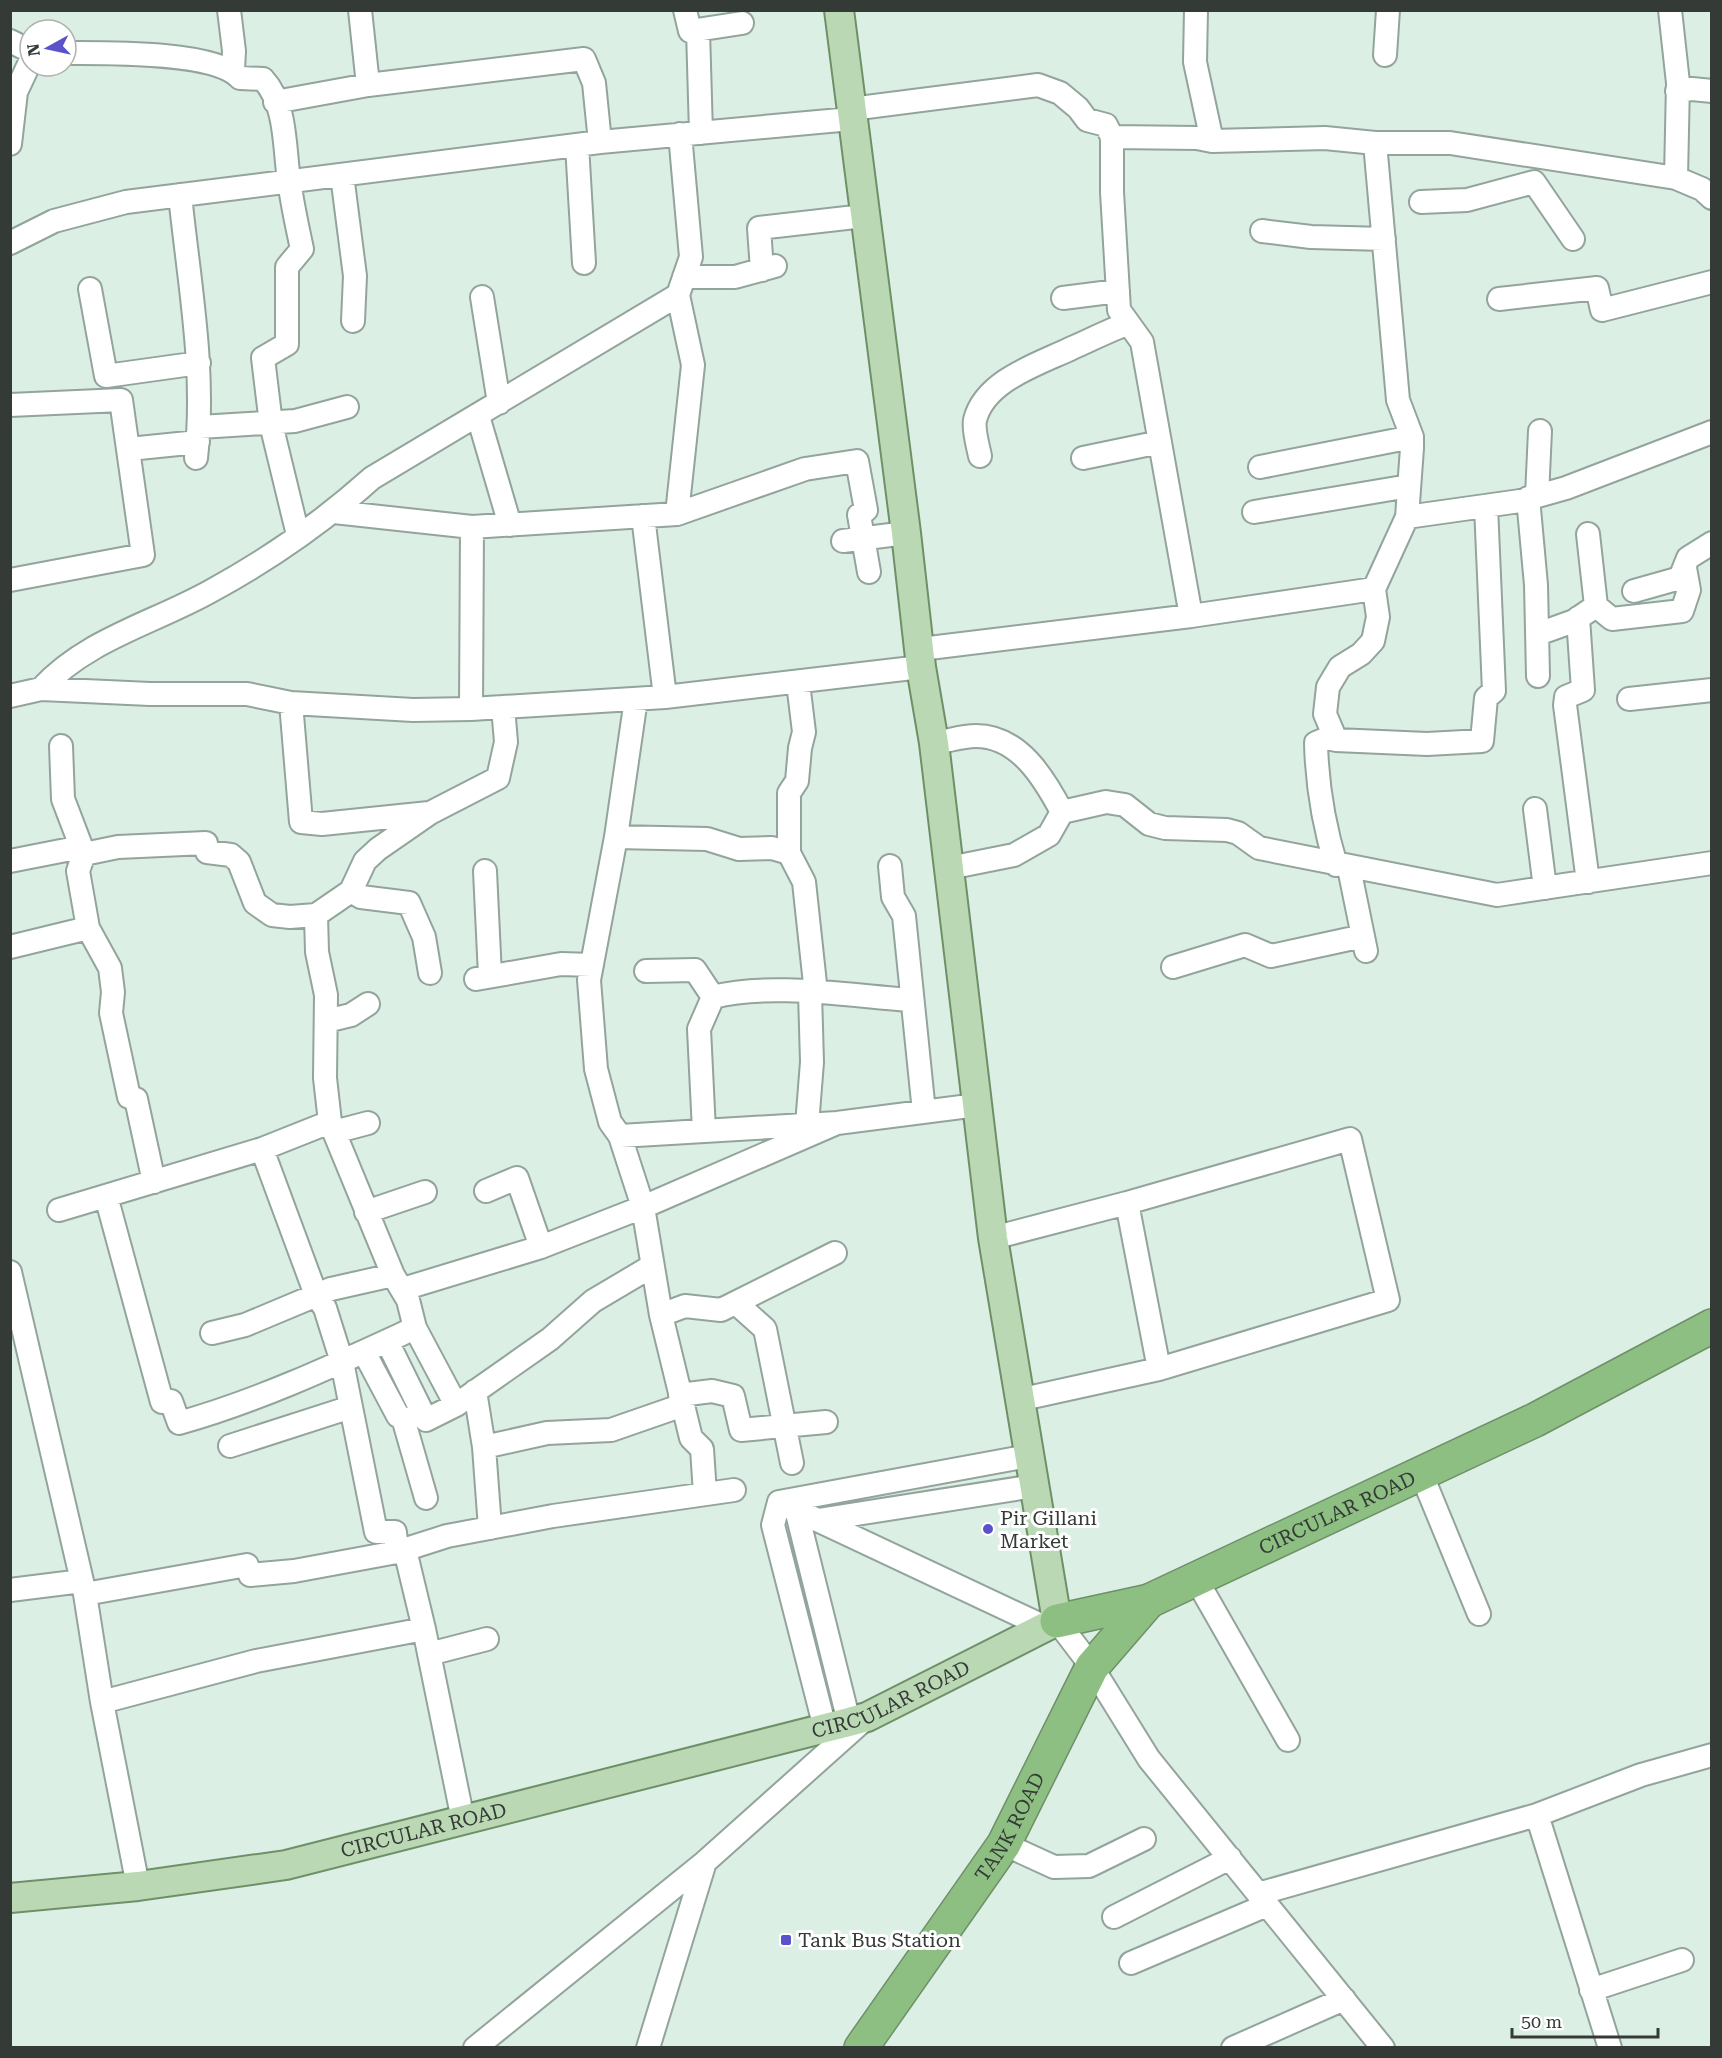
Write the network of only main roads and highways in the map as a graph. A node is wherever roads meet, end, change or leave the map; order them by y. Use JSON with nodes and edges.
{"nodes":[{"id":1,"x":839,"y":10,"type":"edge"},
{"id":2,"x":1712,"y":1326,"type":"edge"},
{"id":3,"x":1149,"y":1600,"type":"junction"},
{"id":4,"x":1051,"y":1624,"type":"junction"},
{"id":5,"x":10,"y":1898,"type":"edge"},
{"id":6,"x":861,"y":2048,"type":"edge"}],
"edges":[{"from":1,"to":4,"type":"main road"},
{"from":2,"to":3,"type":"highway","name":"CIRCULAR ROAD"},
{"from":3,"to":4,"type":"highway","name":"CIRCULAR ROAD"},
{"from":3,"to":6,"type":"highway","name":"TANK ROAD"},
{"from":4,"to":5,"type":"main road","name":"CIRCULAR ROAD"}]}
